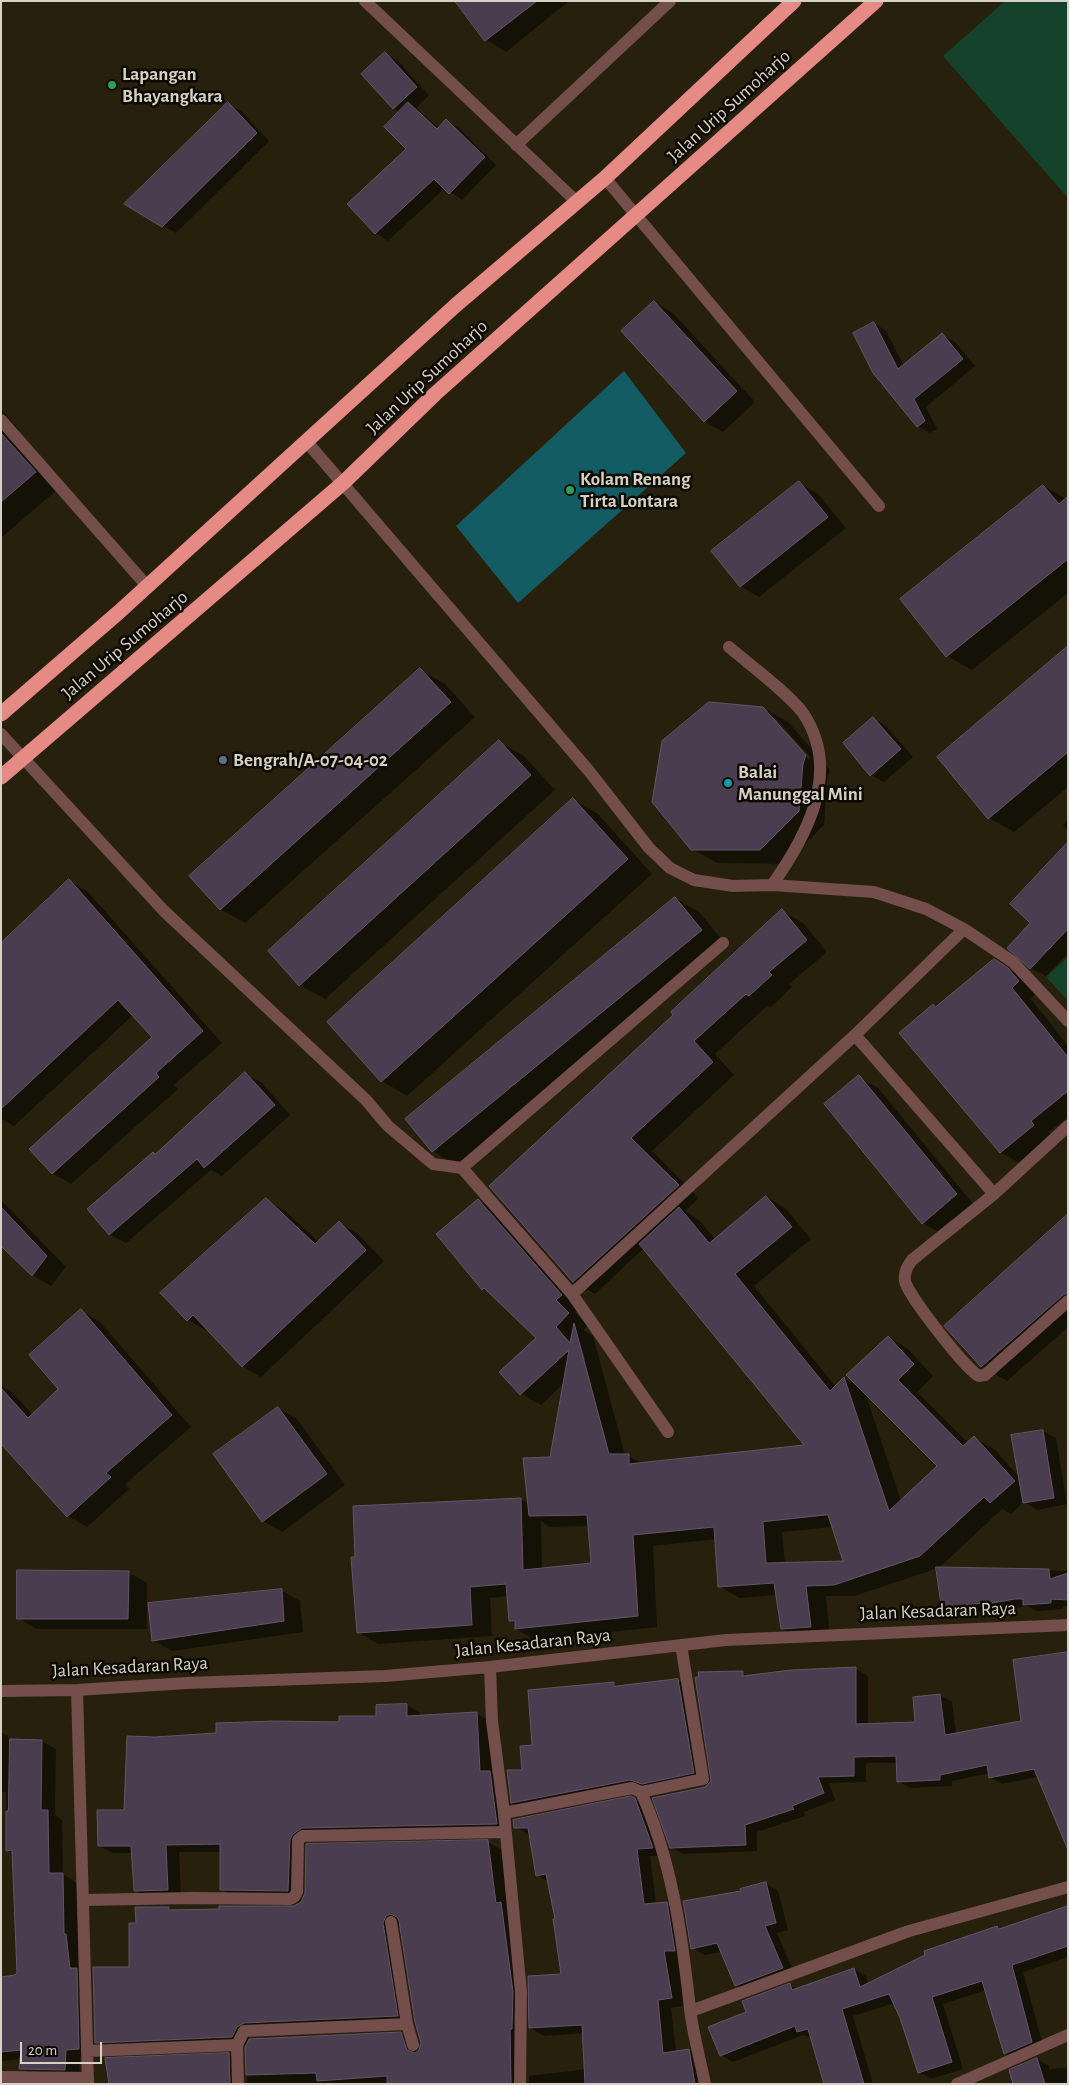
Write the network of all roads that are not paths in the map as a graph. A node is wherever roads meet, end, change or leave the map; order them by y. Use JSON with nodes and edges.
{"nodes":[{"id":1,"x":365,"y":1,"type":"edge"},
{"id":2,"x":670,"y":1,"type":"edge"},
{"id":3,"x":794,"y":1,"type":"edge"},
{"id":4,"x":876,"y":1,"type":"edge"},
{"id":5,"x":516,"y":145,"type":"junction"},
{"id":6,"x":605,"y":178,"type":"junction"},
{"id":7,"x":577,"y":202,"type":"junction"},
{"id":8,"x":636,"y":217,"type":"junction"},
{"id":9,"x":1,"y":420,"type":"edge"},
{"id":10,"x":307,"y":442,"type":"junction"},
{"id":11,"x":343,"y":483,"type":"junction"},
{"id":12,"x":879,"y":506,"type":"dead end"},
{"id":13,"x":147,"y":586,"type":"junction"},
{"id":14,"x":729,"y":647,"type":"dead end"},
{"id":15,"x":1,"y":714,"type":"edge"},
{"id":16,"x":1,"y":734,"type":"edge"},
{"id":17,"x":22,"y":758,"type":"junction"},
{"id":18,"x":1,"y":778,"type":"edge"},
{"id":19,"x":772,"y":885,"type":"junction"},
{"id":20,"x":964,"y":929,"type":"junction"},
{"id":21,"x":723,"y":943,"type":"dead end"},
{"id":22,"x":1068,"y":1021,"type":"edge"},
{"id":23,"x":855,"y":1036,"type":"junction"},
{"id":24,"x":1068,"y":1126,"type":"edge"},
{"id":25,"x":462,"y":1168,"type":"junction"},
{"id":26,"x":994,"y":1194,"type":"junction"},
{"id":27,"x":572,"y":1294,"type":"junction"},
{"id":28,"x":1068,"y":1301,"type":"edge"},
{"id":29,"x":668,"y":1432,"type":"dead end"},
{"id":30,"x":1068,"y":1625,"type":"edge"},
{"id":31,"x":681,"y":1645,"type":"junction"},
{"id":32,"x":490,"y":1667,"type":"junction"},
{"id":33,"x":77,"y":1690,"type":"junction"},
{"id":34,"x":1,"y":1691,"type":"edge"},
{"id":35,"x":640,"y":1792,"type":"junction"},
{"id":36,"x":504,"y":1812,"type":"junction"},
{"id":37,"x":505,"y":1832,"type":"junction"},
{"id":38,"x":1068,"y":1887,"type":"edge"},
{"id":39,"x":83,"y":1900,"type":"junction"},
{"id":40,"x":391,"y":1922,"type":"dead end"},
{"id":41,"x":690,"y":2011,"type":"junction"},
{"id":42,"x":407,"y":2024,"type":"junction"},
{"id":43,"x":1068,"y":2035,"type":"edge"},
{"id":44,"x":237,"y":2045,"type":"junction"},
{"id":45,"x":412,"y":2045,"type":"dead end"},
{"id":46,"x":88,"y":2051,"type":"junction"},
{"id":47,"x":1,"y":2077,"type":"edge"},
{"id":48,"x":88,"y":2081,"type":"edge"},
{"id":49,"x":238,"y":2084,"type":"edge"},
{"id":50,"x":520,"y":2084,"type":"edge"},
{"id":51,"x":705,"y":2084,"type":"edge"},
{"id":52,"x":957,"y":2084,"type":"edge"}],
"edges":[{"from":1,"to":5,"type":"street"},
{"from":2,"to":5,"type":"street"},
{"from":3,"to":6,"type":"highway","name":"Jalan Urip Sumoharjo"},
{"from":4,"to":8,"type":"highway","name":"Jalan Urip Sumoharjo"},
{"from":5,"to":7,"type":"street"},
{"from":6,"to":7,"type":"highway","name":"Jalan Urip Sumoharjo"},
{"from":6,"to":8,"type":"street"},
{"from":7,"to":10,"type":"highway","name":"Jalan Urip Sumoharjo"},
{"from":8,"to":11,"type":"highway","name":"Jalan Urip Sumoharjo"},
{"from":8,"to":12,"type":"street"},
{"from":9,"to":13,"type":"street"},
{"from":10,"to":11,"type":"street"},
{"from":10,"to":13,"type":"highway","name":"Jalan Urip Sumoharjo"},
{"from":11,"to":17,"type":"highway","name":"Jalan Urip Sumoharjo"},
{"from":11,"to":19,"type":"street"},
{"from":13,"to":15,"type":"highway","name":"Jalan Urip Sumoharjo"},
{"from":14,"to":19,"type":"street"},
{"from":16,"to":17,"type":"street"},
{"from":17,"to":18,"type":"highway","name":"Jalan Urip Sumoharjo"},
{"from":17,"to":25,"type":"street"},
{"from":19,"to":20,"type":"street"},
{"from":20,"to":22,"type":"street"},
{"from":20,"to":23,"type":"street"},
{"from":21,"to":25,"type":"street"},
{"from":23,"to":26,"type":"street"},
{"from":23,"to":27,"type":"street"},
{"from":24,"to":26,"type":"street"},
{"from":25,"to":27,"type":"street"},
{"from":26,"to":28,"type":"street"},
{"from":27,"to":29,"type":"street"},
{"from":30,"to":31,"type":"street","name":"Jalan Kesadaran Raya"},
{"from":31,"to":32,"type":"street","name":"Jalan Kesadaran Raya"},
{"from":31,"to":35,"type":"street"},
{"from":32,"to":33,"type":"street","name":"Jalan Kesadaran Raya"},
{"from":32,"to":36,"type":"street"},
{"from":33,"to":34,"type":"street","name":"Jalan Kesadaran Raya"},
{"from":33,"to":39,"type":"street"},
{"from":35,"to":36,"type":"street"},
{"from":35,"to":41,"type":"street"},
{"from":36,"to":37,"type":"street"},
{"from":37,"to":39,"type":"street"},
{"from":37,"to":50,"type":"street"},
{"from":38,"to":41,"type":"street"},
{"from":39,"to":46,"type":"street"},
{"from":40,"to":42,"type":"street"},
{"from":41,"to":51,"type":"street"},
{"from":42,"to":44,"type":"street"},
{"from":42,"to":45,"type":"street"},
{"from":43,"to":52,"type":"street"},
{"from":44,"to":46,"type":"street"},
{"from":44,"to":49,"type":"street"},
{"from":46,"to":48,"type":"street"},
{"from":47,"to":48,"type":"street"}]}
